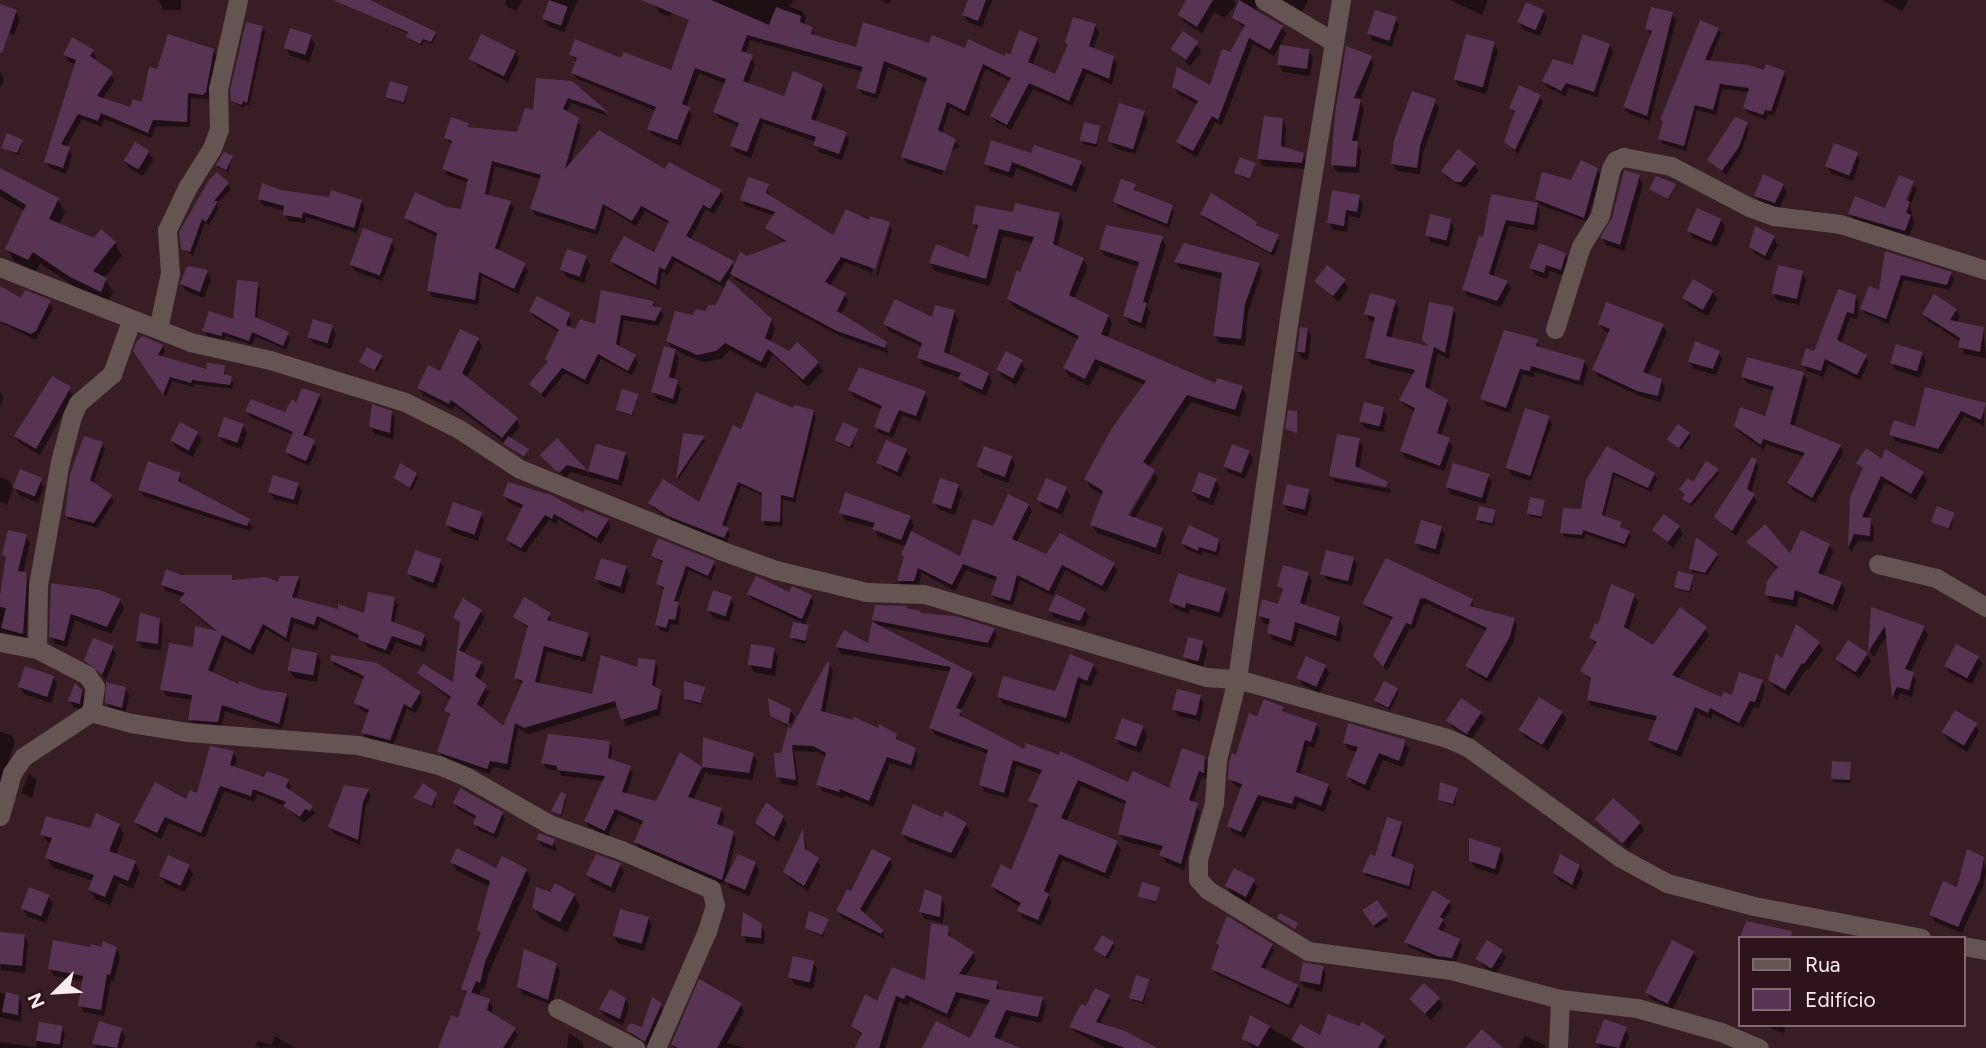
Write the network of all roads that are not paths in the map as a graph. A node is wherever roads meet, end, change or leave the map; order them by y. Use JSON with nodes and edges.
{"nodes":[{"id":1,"x":238,"y":0,"type":"edge"},
{"id":2,"x":1264,"y":0,"type":"edge"},
{"id":3,"x":1341,"y":0,"type":"edge"},
{"id":4,"x":1334,"y":42,"type":"junction"},
{"id":5,"x":0,"y":267,"type":"edge"},
{"id":6,"x":1986,"y":271,"type":"edge"},
{"id":7,"x":131,"y":321,"type":"junction"},
{"id":8,"x":158,"y":329,"type":"junction"},
{"id":9,"x":1555,"y":329,"type":"dead end"},
{"id":10,"x":1878,"y":564,"type":"dead end"},
{"id":11,"x":1986,"y":607,"type":"edge"},
{"id":12,"x":0,"y":642,"type":"edge"},
{"id":13,"x":37,"y":649,"type":"junction"},
{"id":14,"x":1237,"y":679,"type":"junction"},
{"id":15,"x":92,"y":712,"type":"junction"},
{"id":16,"x":1,"y":812,"type":"edge"},
{"id":17,"x":1911,"y":936,"type":"edge"},
{"id":18,"x":1965,"y":946,"type":"edge"},
{"id":19,"x":1986,"y":950,"type":"edge"},
{"id":20,"x":1560,"y":999,"type":"junction"},
{"id":21,"x":557,"y":1008,"type":"dead end"},
{"id":22,"x":635,"y":1048,"type":"edge"},
{"id":23,"x":658,"y":1048,"type":"edge"},
{"id":24,"x":1558,"y":1048,"type":"edge"},
{"id":25,"x":1759,"y":1048,"type":"edge"}],
"edges":[{"from":1,"to":8,"type":"street"},
{"from":2,"to":4,"type":"street"},
{"from":3,"to":4,"type":"street"},
{"from":4,"to":14,"type":"street"},
{"from":5,"to":7,"type":"street"},
{"from":6,"to":9,"type":"street"},
{"from":7,"to":8,"type":"street"},
{"from":7,"to":13,"type":"street"},
{"from":8,"to":14,"type":"street"},
{"from":10,"to":11,"type":"street"},
{"from":12,"to":13,"type":"street"},
{"from":13,"to":15,"type":"street"},
{"from":14,"to":17,"type":"street"},
{"from":14,"to":20,"type":"street"},
{"from":15,"to":16,"type":"street"},
{"from":15,"to":23,"type":"street"},
{"from":18,"to":19,"type":"street"},
{"from":20,"to":24,"type":"street"},
{"from":20,"to":25,"type":"street"},
{"from":21,"to":22,"type":"street"}]}
